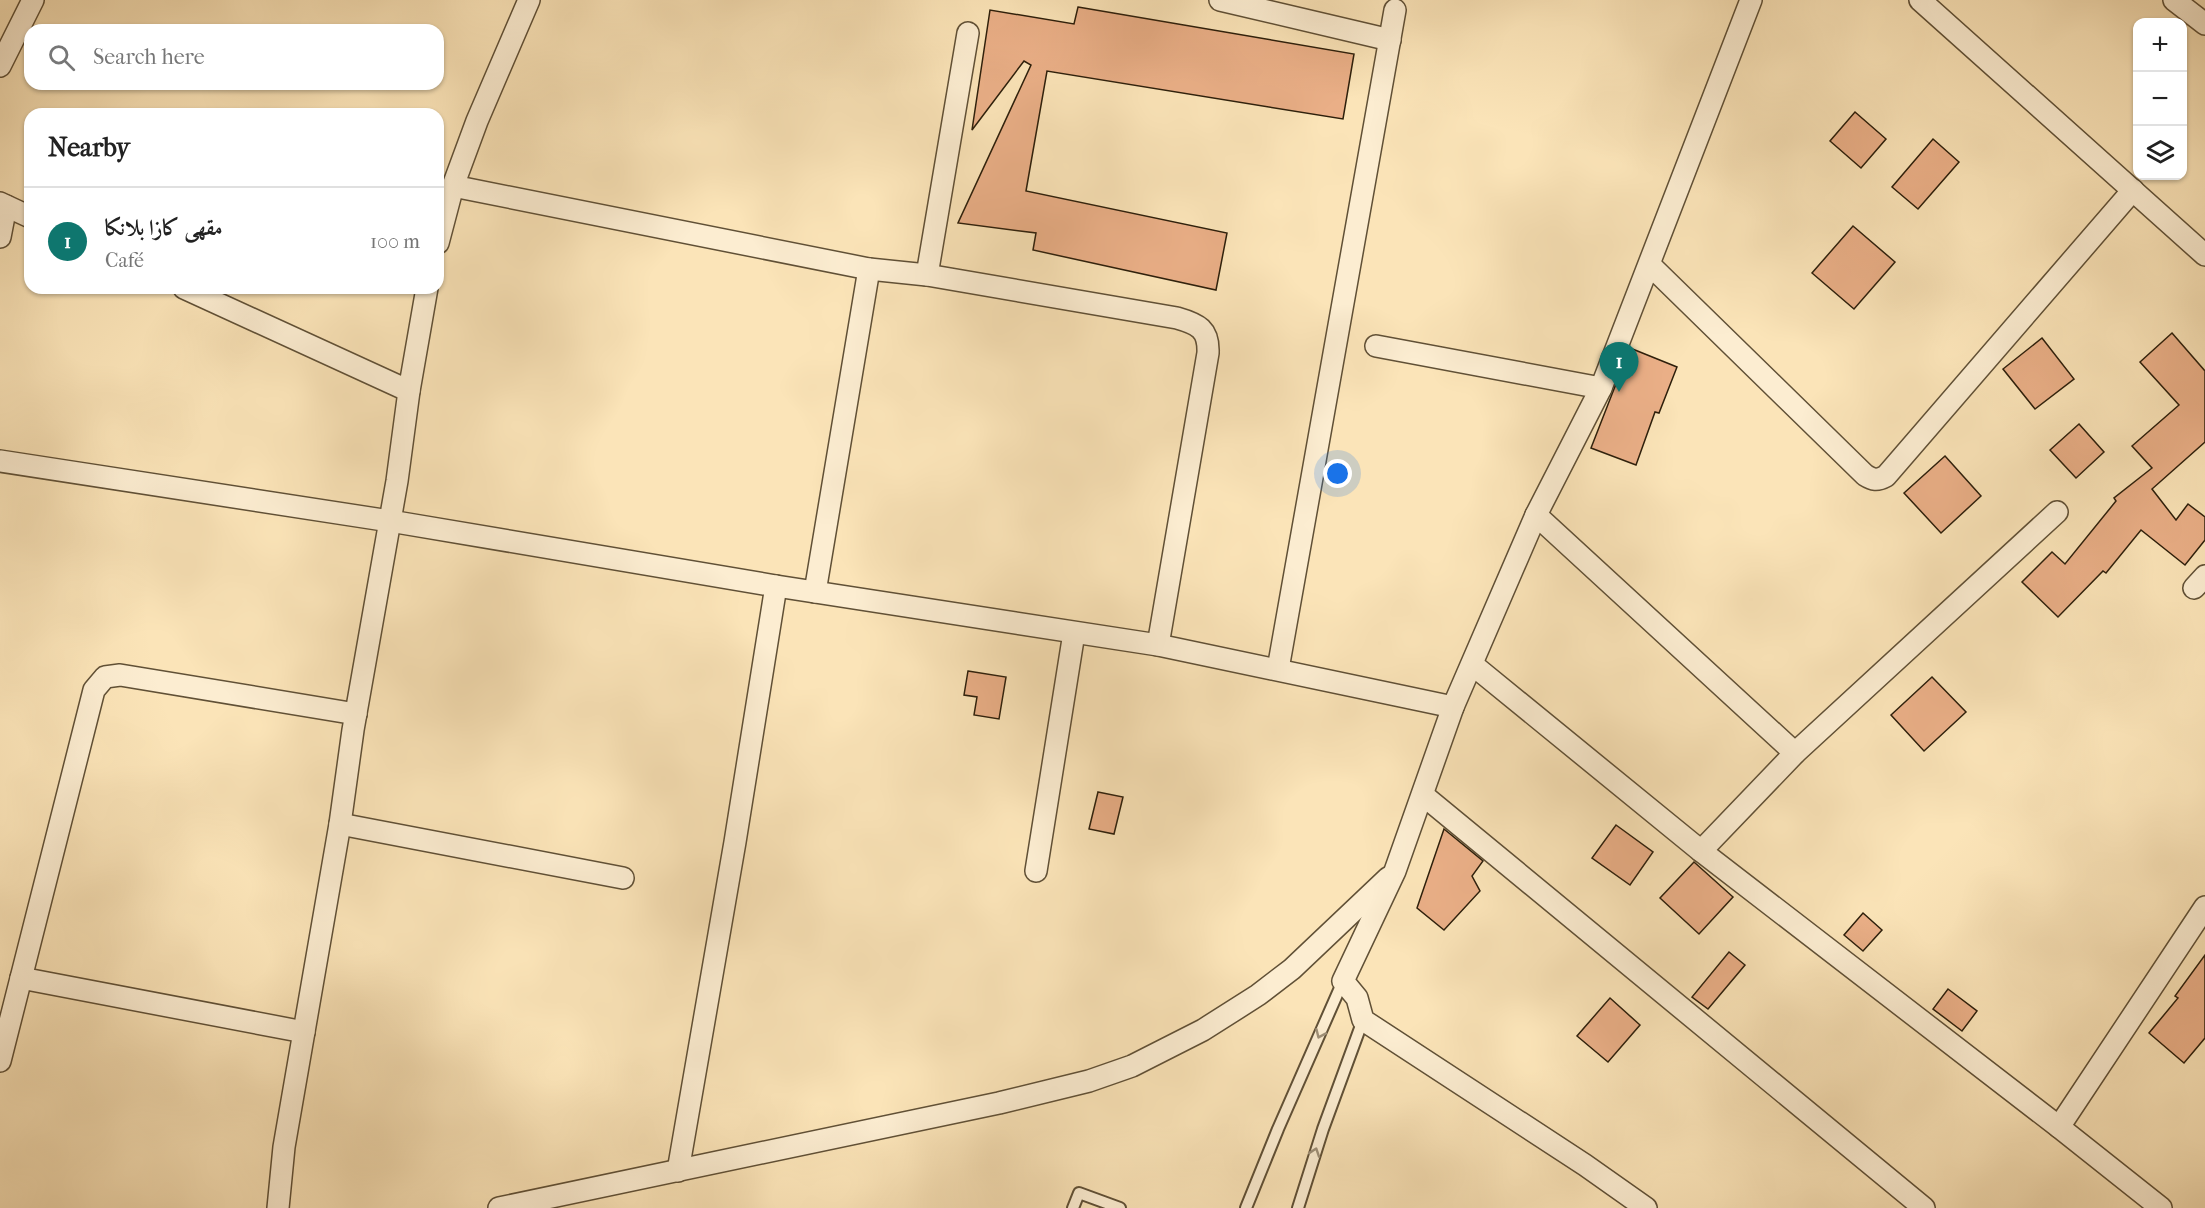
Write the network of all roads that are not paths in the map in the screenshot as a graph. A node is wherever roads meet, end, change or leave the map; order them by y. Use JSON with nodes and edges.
{"nodes":[{"id":1,"x":33,"y":0,"type":"edge"},
{"id":2,"x":529,"y":0,"type":"edge"},
{"id":3,"x":1220,"y":0,"type":"edge"},
{"id":4,"x":1751,"y":0,"type":"edge"},
{"id":5,"x":1920,"y":0,"type":"edge"},
{"id":6,"x":2174,"y":0,"type":"edge"},
{"id":7,"x":1395,"y":10,"type":"dead end"},
{"id":8,"x":2205,"y":24,"type":"edge"},
{"id":9,"x":968,"y":33,"type":"dead end"},
{"id":10,"x":1390,"y":40,"type":"junction"},
{"id":11,"x":0,"y":66,"type":"edge"},
{"id":12,"x":453,"y":186,"type":"junction"},
{"id":13,"x":2133,"y":190,"type":"junction"},
{"id":14,"x":3,"y":204,"type":"edge"},
{"id":15,"x":24,"y":214,"type":"edge"},
{"id":16,"x":444,"y":220,"type":"edge"},
{"id":17,"x":0,"y":237,"type":"edge"},
{"id":18,"x":2205,"y":255,"type":"edge"},
{"id":19,"x":1650,"y":265,"type":"junction"},
{"id":20,"x":869,"y":269,"type":"junction"},
{"id":21,"x":927,"y":275,"type":"junction"},
{"id":22,"x":197,"y":294,"type":"edge"},
{"id":23,"x":426,"y":294,"type":"edge"},
{"id":24,"x":1376,"y":346,"type":"dead end"},
{"id":25,"x":1601,"y":388,"type":"junction"},
{"id":26,"x":409,"y":391,"type":"junction"},
{"id":27,"x":0,"y":461,"type":"edge"},
{"id":28,"x":2057,"y":512,"type":"dead end"},
{"id":29,"x":1536,"y":515,"type":"junction"},
{"id":30,"x":390,"y":521,"type":"junction"},
{"id":31,"x":776,"y":586,"type":"junction"},
{"id":32,"x":815,"y":592,"type":"junction"},
{"id":33,"x":1074,"y":633,"type":"junction"},
{"id":34,"x":1158,"y":645,"type":"junction"},
{"id":35,"x":1473,"y":665,"type":"junction"},
{"id":36,"x":1278,"y":669,"type":"junction"},
{"id":37,"x":1453,"y":707,"type":"junction"},
{"id":38,"x":356,"y":714,"type":"junction"},
{"id":39,"x":1795,"y":753,"type":"junction"},
{"id":40,"x":1423,"y":795,"type":"junction"},
{"id":41,"x":340,"y":824,"type":"junction"},
{"id":42,"x":1701,"y":851,"type":"junction"},
{"id":43,"x":1036,"y":871,"type":"dead end"},
{"id":44,"x":1395,"y":871,"type":"junction"},
{"id":45,"x":623,"y":878,"type":"dead end"},
{"id":46,"x":2205,"y":907,"type":"edge"},
{"id":47,"x":21,"y":978,"type":"junction"},
{"id":48,"x":1343,"y":981,"type":"junction"},
{"id":49,"x":1363,"y":1020,"type":"junction"},
{"id":50,"x":304,"y":1032,"type":"junction"},
{"id":51,"x":0,"y":1061,"type":"edge"},
{"id":52,"x":2059,"y":1127,"type":"junction"},
{"id":53,"x":678,"y":1171,"type":"junction"},
{"id":54,"x":278,"y":1208,"type":"edge"},
{"id":55,"x":499,"y":1208,"type":"edge"},
{"id":56,"x":1073,"y":1208,"type":"edge"},
{"id":57,"x":1120,"y":1208,"type":"edge"},
{"id":58,"x":1246,"y":1208,"type":"edge"},
{"id":59,"x":1298,"y":1208,"type":"edge"},
{"id":60,"x":1646,"y":1208,"type":"edge"},
{"id":61,"x":1924,"y":1208,"type":"edge"},
{"id":62,"x":2161,"y":1208,"type":"edge"}],
"edges":[{"from":1,"to":11,"type":"street"},
{"from":2,"to":12,"type":"street"},
{"from":3,"to":10,"type":"street"},
{"from":4,"to":19,"type":"street"},
{"from":5,"to":13,"type":"street"},
{"from":6,"to":8,"type":"street"},
{"from":7,"to":10,"type":"street"},
{"from":9,"to":21,"type":"street"},
{"from":10,"to":36,"type":"street"},
{"from":12,"to":16,"type":"street"},
{"from":12,"to":20,"type":"street"},
{"from":13,"to":18,"type":"street"},
{"from":13,"to":19,"type":"street"},
{"from":14,"to":15,"type":"street"},
{"from":14,"to":17,"type":"street"},
{"from":19,"to":25,"type":"street"},
{"from":20,"to":21,"type":"street"},
{"from":20,"to":32,"type":"street"},
{"from":21,"to":34,"type":"street"},
{"from":22,"to":26,"type":"street"},
{"from":23,"to":26,"type":"street"},
{"from":24,"to":25,"type":"street"},
{"from":25,"to":29,"type":"street"},
{"from":26,"to":30,"type":"street"},
{"from":27,"to":30,"type":"street"},
{"from":28,"to":39,"type":"street"},
{"from":29,"to":35,"type":"street"},
{"from":29,"to":39,"type":"street"},
{"from":30,"to":31,"type":"street"},
{"from":30,"to":38,"type":"street"},
{"from":31,"to":32,"type":"street"},
{"from":31,"to":53,"type":"street"},
{"from":32,"to":33,"type":"street"},
{"from":33,"to":34,"type":"street"},
{"from":33,"to":43,"type":"street"},
{"from":34,"to":36,"type":"street"},
{"from":35,"to":37,"type":"street"},
{"from":35,"to":42,"type":"street"},
{"from":36,"to":37,"type":"street"},
{"from":37,"to":40,"type":"street"},
{"from":38,"to":41,"type":"street"},
{"from":38,"to":47,"type":"street"},
{"from":39,"to":42,"type":"street"},
{"from":40,"to":44,"type":"street"},
{"from":40,"to":61,"type":"street"},
{"from":41,"to":45,"type":"street"},
{"from":41,"to":50,"type":"street"},
{"from":42,"to":52,"type":"street"},
{"from":44,"to":48,"type":"street"},
{"from":44,"to":53,"type":"street"},
{"from":46,"to":52,"type":"street"},
{"from":47,"to":50,"type":"street"},
{"from":47,"to":51,"type":"street"},
{"from":48,"to":49,"type":"street"},
{"from":48,"to":58,"type":"lane","one_way":true},
{"from":59,"to":49,"type":"lane","one_way":true},
{"from":49,"to":60,"type":"street"},
{"from":50,"to":54,"type":"street"},
{"from":52,"to":62,"type":"street"},
{"from":53,"to":55,"type":"street"},
{"from":56,"to":57,"type":"lane"}]}
